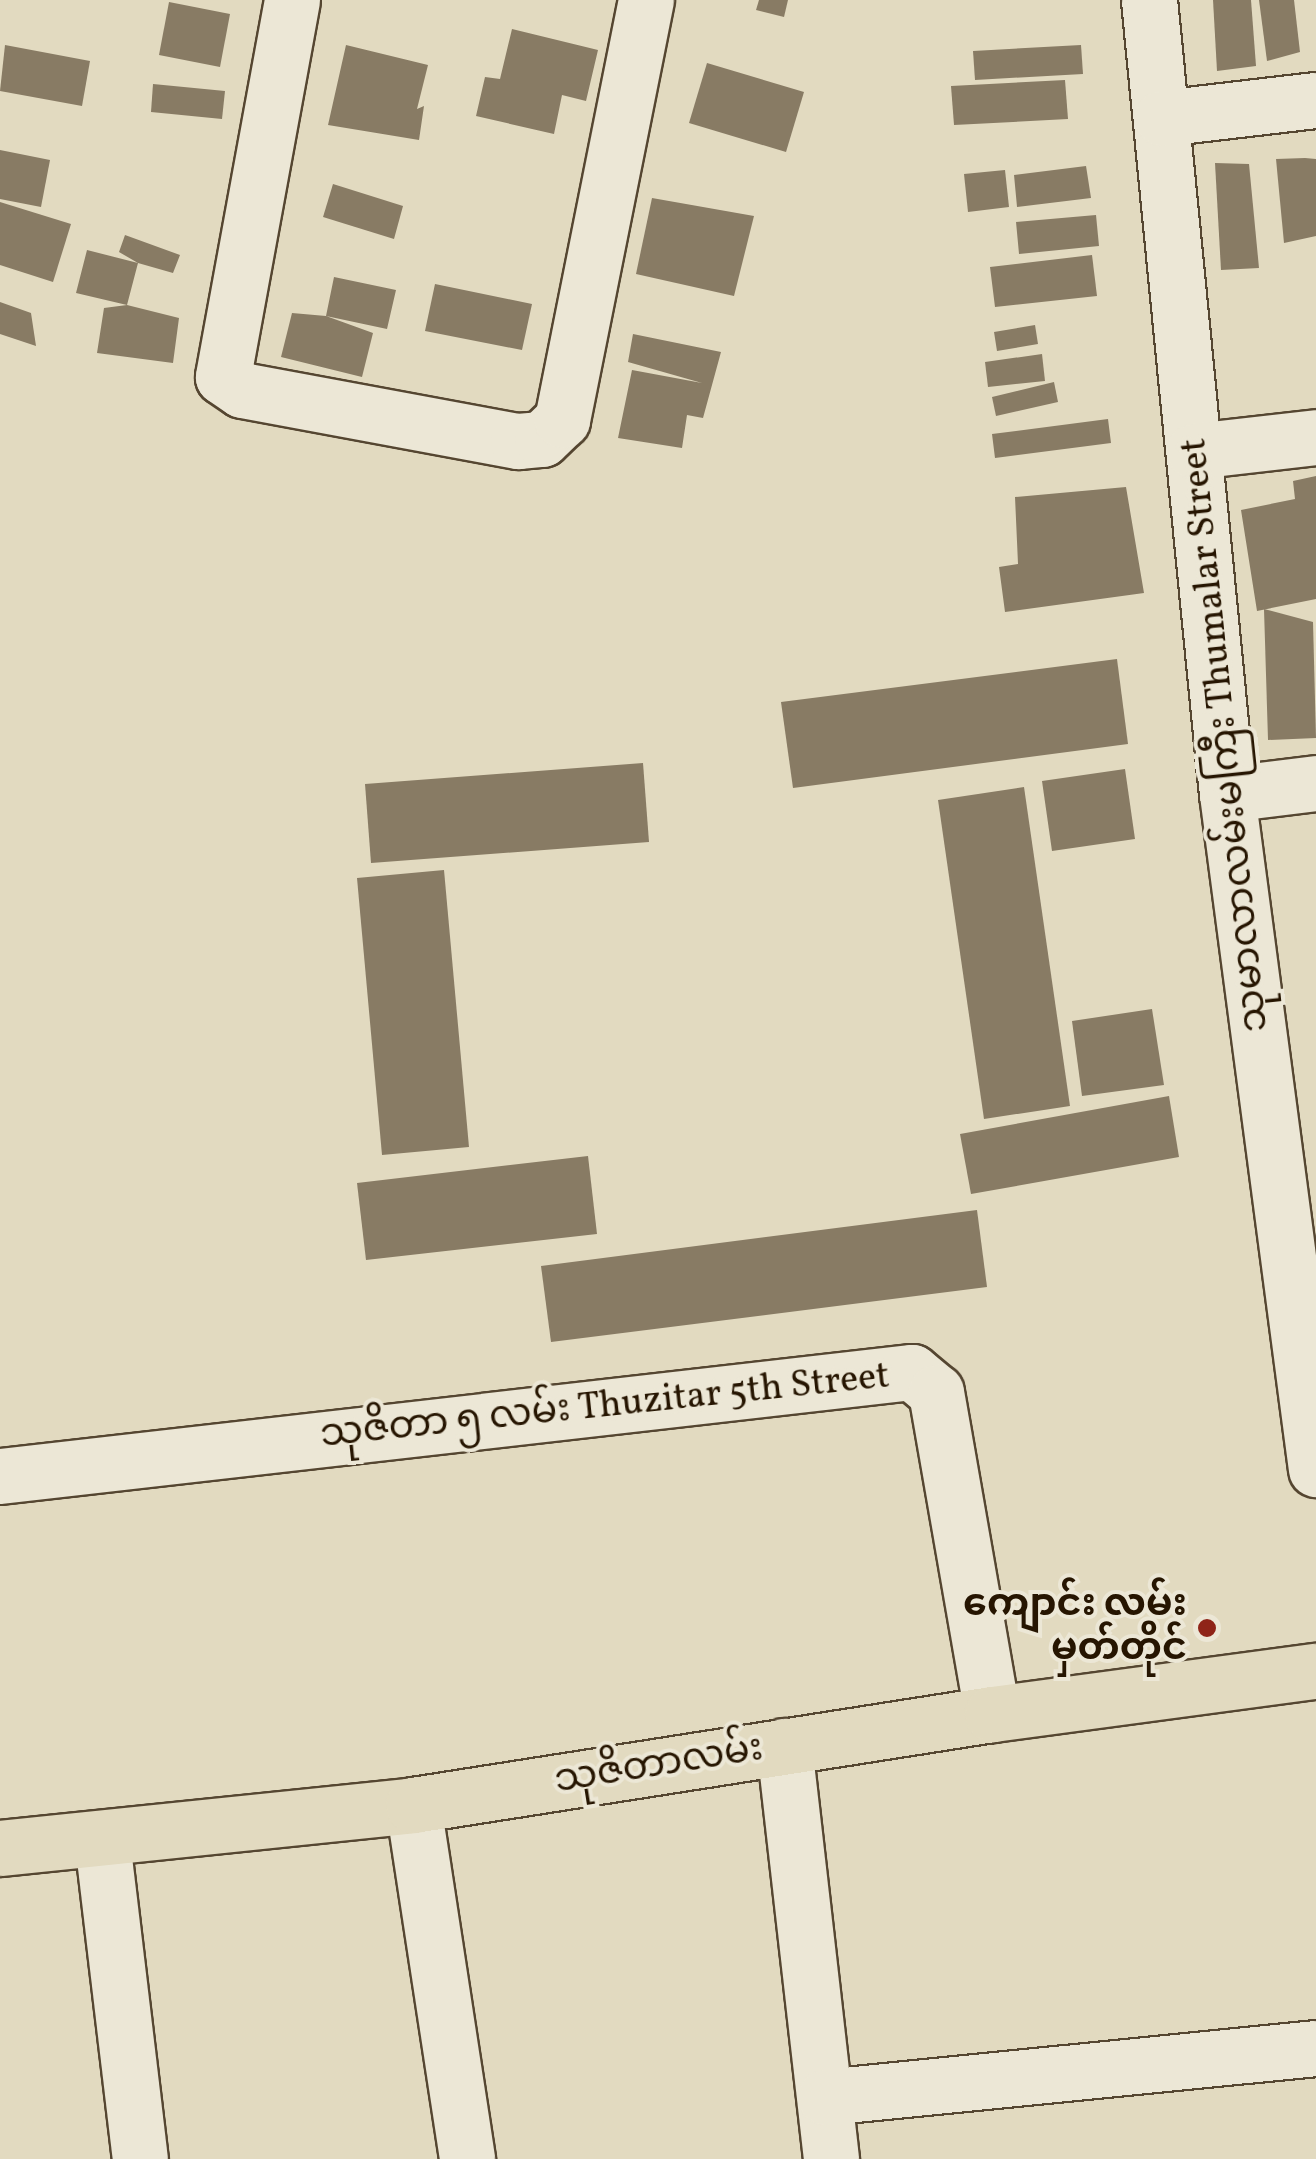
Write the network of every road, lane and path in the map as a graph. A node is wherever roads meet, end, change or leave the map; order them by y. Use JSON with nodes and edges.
{"nodes":[{"id":1,"x":292,"y":0,"type":"edge"},
{"id":2,"x":646,"y":0,"type":"edge"},
{"id":3,"x":1149,"y":0,"type":"edge"},
{"id":4,"x":1316,"y":100,"type":"edge"},
{"id":5,"x":1162,"y":118,"type":"junction"},
{"id":6,"x":1316,"y":436,"type":"edge"},
{"id":7,"x":1194,"y":451,"type":"junction"},
{"id":8,"x":1316,"y":783,"type":"edge"},
{"id":9,"x":1227,"y":794,"type":"junction"},
{"id":10,"x":1316,"y":1468,"type":"edge"},
{"id":11,"x":0,"y":1476,"type":"edge"},
{"id":12,"x":1316,"y":1672,"type":"edge"},
{"id":13,"x":992,"y":1714,"type":"junction"},
{"id":14,"x":784,"y":1746,"type":"junction"},
{"id":15,"x":413,"y":1806,"type":"junction"},
{"id":16,"x":102,"y":1842,"type":"junction"},
{"id":17,"x":0,"y":1848,"type":"edge"},
{"id":18,"x":1316,"y":2048,"type":"edge"},
{"id":19,"x":824,"y":2097,"type":"junction"},
{"id":20,"x":140,"y":2159,"type":"edge"},
{"id":21,"x":467,"y":2159,"type":"edge"},
{"id":22,"x":831,"y":2159,"type":"edge"}],
"edges":[{"from":1,"to":2,"type":"street"},
{"from":3,"to":5,"type":"street","name":"သုမာလာလမ်းမကြီး Thumalar Street"},
{"from":4,"to":5,"type":"street"},
{"from":5,"to":7,"type":"street","name":"သုမာလာလမ်းမကြီး Thumalar Street"},
{"from":6,"to":7,"type":"street"},
{"from":7,"to":9,"type":"street","name":"သုမာလာလမ်းမကြီး Thumalar Street"},
{"from":8,"to":9,"type":"street"},
{"from":9,"to":10,"type":"street","name":"သုမာလာလမ်းမကြီး Thumalar Street"},
{"from":11,"to":13,"type":"street","name":"သုဇိတာ ၅ လမ်း Thuzitar 5th Street"},
{"from":12,"to":13,"type":"main road","name":"သုဇိတာလမ်း"},
{"from":13,"to":14,"type":"main road","name":"သုဇိတာလမ်း"},
{"from":14,"to":15,"type":"main road","name":"သုဇိတာလမ်း"},
{"from":14,"to":19,"type":"street"},
{"from":15,"to":16,"type":"main road","name":"သုဇိတာလမ်း"},
{"from":15,"to":21,"type":"street"},
{"from":16,"to":17,"type":"main road","name":"သုဇိတာလမ်း"},
{"from":16,"to":20,"type":"street"},
{"from":18,"to":19,"type":"street"},
{"from":19,"to":22,"type":"street"}]}
